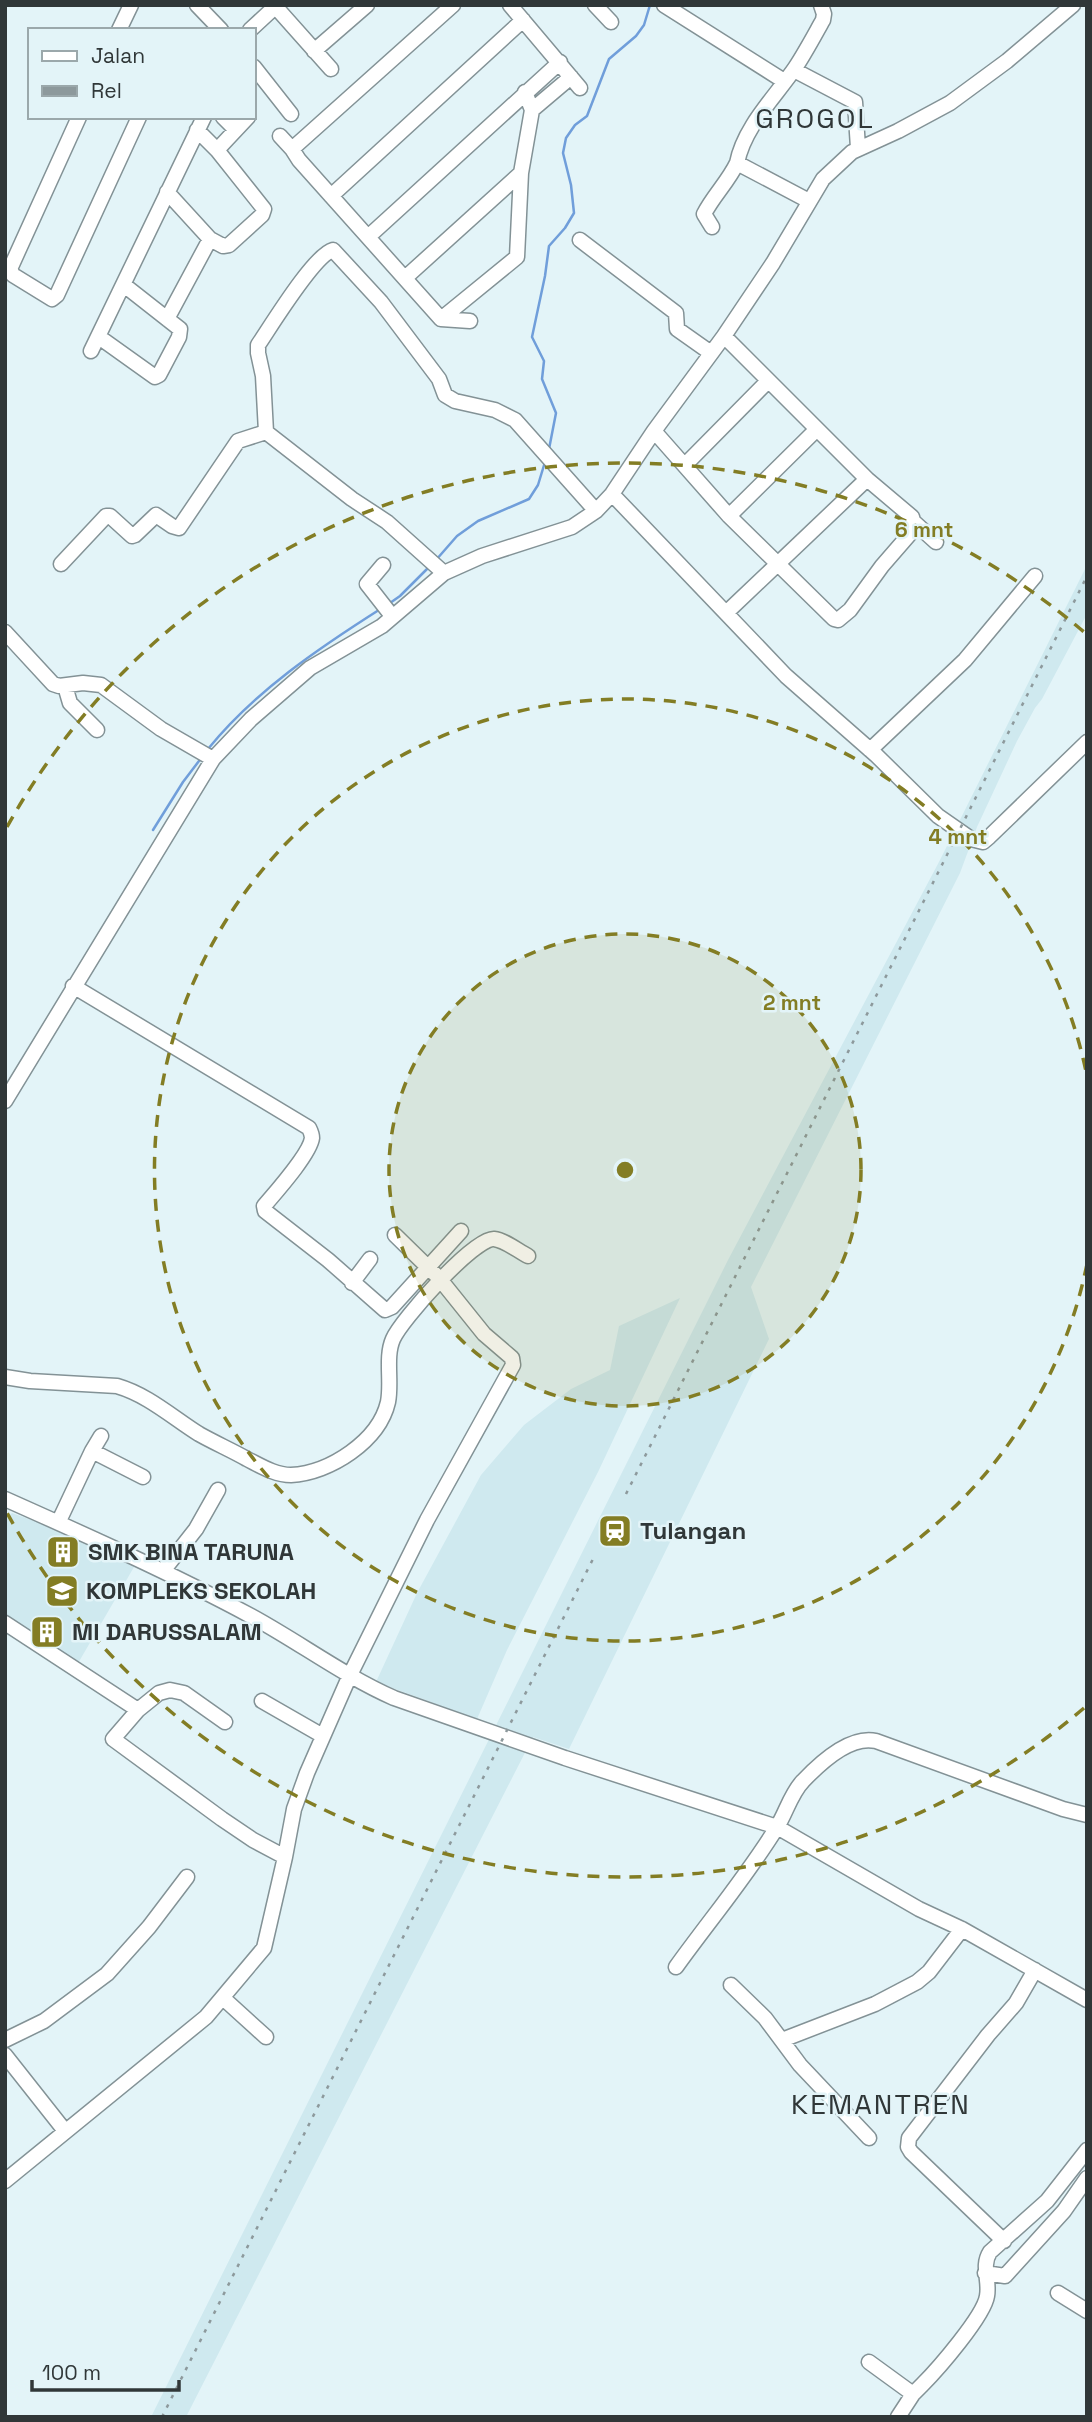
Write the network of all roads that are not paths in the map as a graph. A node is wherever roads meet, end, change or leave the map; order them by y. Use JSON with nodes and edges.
{"nodes":[{"id":1,"x":131,"y":5,"type":"edge"},
{"id":2,"x":197,"y":5,"type":"edge"},
{"id":3,"x":367,"y":5,"type":"edge"},
{"id":4,"x":453,"y":5,"type":"edge"},
{"id":5,"x":510,"y":5,"type":"edge"},
{"id":6,"x":595,"y":5,"type":"edge"},
{"id":7,"x":664,"y":5,"type":"edge"},
{"id":8,"x":821,"y":5,"type":"edge"},
{"id":9,"x":1073,"y":5,"type":"edge"},
{"id":10,"x":275,"y":6,"type":"edge"},
{"id":11,"x":1057,"y":11,"type":"edge"},
{"id":12,"x":523,"y":20,"type":"junction"},
{"id":13,"x":611,"y":22,"type":"dead end"},
{"id":14,"x":120,"y":28,"type":"edge"},
{"id":15,"x":219,"y":28,"type":"edge"},
{"id":16,"x":252,"y":28,"type":"edge"},
{"id":17,"x":314,"y":51,"type":"junction"},
{"id":18,"x":559,"y":62,"type":"junction"},
{"id":19,"x":331,"y":69,"type":"dead end"},
{"id":20,"x":256,"y":70,"type":"edge"},
{"id":21,"x":789,"y":75,"type":"junction"},
{"id":22,"x":525,"y":92,"type":"junction"},
{"id":23,"x":531,"y":110,"type":"junction"},
{"id":24,"x":291,"y":114,"type":"dead end"},
{"id":25,"x":78,"y":119,"type":"edge"},
{"id":26,"x":138,"y":119,"type":"edge"},
{"id":27,"x":225,"y":119,"type":"edge"},
{"id":28,"x":246,"y":119,"type":"edge"},
{"id":29,"x":200,"y":124,"type":"edge"},
{"id":30,"x":235,"y":129,"type":"junction"},
{"id":31,"x":280,"y":136,"type":"dead end"},
{"id":32,"x":859,"y":148,"type":"junction"},
{"id":33,"x":217,"y":149,"type":"junction"},
{"id":34,"x":292,"y":149,"type":"junction"},
{"id":35,"x":737,"y":163,"type":"junction"},
{"id":36,"x":521,"y":173,"type":"junction"},
{"id":37,"x":167,"y":192,"type":"junction"},
{"id":38,"x":331,"y":196,"type":"junction"},
{"id":39,"x":810,"y":201,"type":"junction"},
{"id":40,"x":712,"y":227,"type":"dead end"},
{"id":41,"x":368,"y":237,"type":"junction"},
{"id":42,"x":210,"y":239,"type":"junction"},
{"id":43,"x":580,"y":240,"type":"dead end"},
{"id":44,"x":405,"y":278,"type":"junction"},
{"id":45,"x":124,"y":285,"type":"junction"},
{"id":46,"x":167,"y":319,"type":"junction"},
{"id":47,"x":441,"y":319,"type":"junction"},
{"id":48,"x":470,"y":321,"type":"dead end"},
{"id":49,"x":724,"y":336,"type":"junction"},
{"id":50,"x":99,"y":337,"type":"junction"},
{"id":51,"x":91,"y":351,"type":"dead end"},
{"id":52,"x":710,"y":353,"type":"junction"},
{"id":53,"x":768,"y":381,"type":"junction"},
{"id":54,"x":817,"y":429,"type":"junction"},
{"id":55,"x":654,"y":431,"type":"junction"},
{"id":56,"x":266,"y":432,"type":"junction"},
{"id":57,"x":685,"y":466,"type":"junction"},
{"id":58,"x":867,"y":479,"type":"junction"},
{"id":59,"x":612,"y":494,"type":"junction"},
{"id":60,"x":596,"y":511,"type":"junction"},
{"id":61,"x":729,"y":516,"type":"junction"},
{"id":62,"x":915,"y":523,"type":"junction"},
{"id":63,"x":936,"y":541,"type":"dead end"},
{"id":64,"x":61,"y":564,"type":"dead end"},
{"id":65,"x":779,"y":564,"type":"junction"},
{"id":66,"x":383,"y":565,"type":"dead end"},
{"id":67,"x":437,"y":566,"type":"junction"},
{"id":68,"x":1035,"y":576,"type":"dead end"},
{"id":69,"x":387,"y":610,"type":"junction"},
{"id":70,"x":726,"y":613,"type":"junction"},
{"id":71,"x":5,"y":632,"type":"edge"},
{"id":72,"x":65,"y":686,"type":"junction"},
{"id":73,"x":97,"y":730,"type":"dead end"},
{"id":74,"x":1087,"y":742,"type":"edge"},
{"id":75,"x":870,"y":750,"type":"junction"},
{"id":76,"x":206,"y":756,"type":"junction"},
{"id":77,"x":73,"y":986,"type":"junction"},
{"id":78,"x":5,"y":1101,"type":"edge"},
{"id":79,"x":461,"y":1231,"type":"dead end"},
{"id":80,"x":395,"y":1235,"type":"dead end"},
{"id":81,"x":527,"y":1256,"type":"dead end"},
{"id":82,"x":370,"y":1259,"type":"dead end"},
{"id":83,"x":435,"y":1273,"type":"junction"},
{"id":84,"x":352,"y":1283,"type":"junction"},
{"id":85,"x":5,"y":1377,"type":"edge"},
{"id":86,"x":101,"y":1436,"type":"dead end"},
{"id":87,"x":92,"y":1451,"type":"junction"},
{"id":88,"x":143,"y":1477,"type":"dead end"},
{"id":89,"x":218,"y":1490,"type":"dead end"},
{"id":90,"x":5,"y":1499,"type":"edge"},
{"id":91,"x":59,"y":1521,"type":"junction"},
{"id":92,"x":163,"y":1571,"type":"junction"},
{"id":93,"x":5,"y":1623,"type":"edge"},
{"id":94,"x":350,"y":1675,"type":"junction"},
{"id":95,"x":262,"y":1701,"type":"dead end"},
{"id":96,"x":138,"y":1710,"type":"junction"},
{"id":97,"x":225,"y":1722,"type":"dead end"},
{"id":98,"x":323,"y":1736,"type":"junction"},
{"id":99,"x":1087,"y":1815,"type":"edge"},
{"id":100,"x":777,"y":1827,"type":"junction"},
{"id":101,"x":285,"y":1857,"type":"junction"},
{"id":102,"x":187,"y":1877,"type":"dead end"},
{"id":103,"x":962,"y":1929,"type":"junction"},
{"id":104,"x":676,"y":1967,"type":"dead end"},
{"id":105,"x":1035,"y":1970,"type":"junction"},
{"id":106,"x":731,"y":1985,"type":"dead end"},
{"id":107,"x":223,"y":1998,"type":"junction"},
{"id":108,"x":1087,"y":2000,"type":"edge"},
{"id":109,"x":266,"y":2037,"type":"dead end"},
{"id":110,"x":5,"y":2040,"type":"edge"},
{"id":111,"x":782,"y":2040,"type":"junction"},
{"id":112,"x":5,"y":2055,"type":"edge"},
{"id":113,"x":65,"y":2131,"type":"junction"},
{"id":114,"x":869,"y":2138,"type":"dead end"},
{"id":115,"x":1087,"y":2150,"type":"edge"},
{"id":116,"x":1087,"y":2178,"type":"edge"},
{"id":117,"x":5,"y":2181,"type":"edge"},
{"id":118,"x":1055,"y":2206,"type":"junction"},
{"id":119,"x":1027,"y":2235,"type":"junction"},
{"id":120,"x":1004,"y":2241,"type":"junction"},
{"id":121,"x":993,"y":2275,"type":"junction"},
{"id":122,"x":1058,"y":2293,"type":"dead end"},
{"id":123,"x":1087,"y":2311,"type":"edge"},
{"id":124,"x":869,"y":2362,"type":"dead end"},
{"id":125,"x":913,"y":2394,"type":"junction"},
{"id":126,"x":898,"y":2417,"type":"edge"}],
"edges":[{"from":1,"to":14,"type":"street"},
{"from":2,"to":15,"type":"street"},
{"from":3,"to":17,"type":"street"},
{"from":4,"to":34,"type":"street"},
{"from":5,"to":12,"type":"street"},
{"from":6,"to":13,"type":"street"},
{"from":7,"to":21,"type":"street"},
{"from":8,"to":21,"type":"street"},
{"from":9,"to":11,"type":"street"},
{"from":10,"to":16,"type":"street"},
{"from":10,"to":17,"type":"street"},
{"from":11,"to":32,"type":"street"},
{"from":12,"to":18,"type":"street"},
{"from":12,"to":38,"type":"street"},
{"from":17,"to":19,"type":"street"},
{"from":18,"to":22,"type":"street"},
{"from":18,"to":23,"type":"street"},
{"from":20,"to":24,"type":"street"},
{"from":21,"to":32,"type":"street"},
{"from":21,"to":35,"type":"street"},
{"from":22,"to":23,"type":"street"},
{"from":22,"to":41,"type":"street"},
{"from":23,"to":36,"type":"street"},
{"from":25,"to":26,"type":"street"},
{"from":27,"to":30,"type":"street"},
{"from":28,"to":30,"type":"street"},
{"from":29,"to":33,"type":"street"},
{"from":29,"to":37,"type":"street"},
{"from":30,"to":33,"type":"street"},
{"from":31,"to":34,"type":"street"},
{"from":32,"to":39,"type":"street"},
{"from":33,"to":42,"type":"street"},
{"from":34,"to":38,"type":"street"},
{"from":35,"to":39,"type":"street"},
{"from":35,"to":40,"type":"street"},
{"from":36,"to":44,"type":"street"},
{"from":36,"to":47,"type":"street"},
{"from":37,"to":42,"type":"street"},
{"from":37,"to":45,"type":"street"},
{"from":38,"to":41,"type":"street"},
{"from":39,"to":49,"type":"street"},
{"from":41,"to":44,"type":"street"},
{"from":42,"to":46,"type":"street"},
{"from":43,"to":52,"type":"street"},
{"from":44,"to":47,"type":"street"},
{"from":45,"to":46,"type":"street"},
{"from":45,"to":50,"type":"street"},
{"from":46,"to":50,"type":"street"},
{"from":47,"to":48,"type":"street"},
{"from":49,"to":52,"type":"street"},
{"from":49,"to":53,"type":"street"},
{"from":50,"to":51,"type":"street"},
{"from":52,"to":55,"type":"street"},
{"from":53,"to":54,"type":"street"},
{"from":53,"to":57,"type":"street"},
{"from":54,"to":58,"type":"street"},
{"from":54,"to":61,"type":"street"},
{"from":55,"to":57,"type":"street"},
{"from":55,"to":59,"type":"street"},
{"from":56,"to":60,"type":"street"},
{"from":56,"to":64,"type":"street"},
{"from":56,"to":67,"type":"street"},
{"from":57,"to":61,"type":"street"},
{"from":58,"to":62,"type":"street"},
{"from":58,"to":65,"type":"street"},
{"from":59,"to":60,"type":"street"},
{"from":59,"to":70,"type":"street"},
{"from":60,"to":67,"type":"street"},
{"from":61,"to":65,"type":"street"},
{"from":62,"to":63,"type":"street"},
{"from":62,"to":65,"type":"street"},
{"from":65,"to":70,"type":"street"},
{"from":66,"to":69,"type":"street"},
{"from":67,"to":69,"type":"street"},
{"from":68,"to":75,"type":"street"},
{"from":69,"to":76,"type":"street"},
{"from":70,"to":75,"type":"street"},
{"from":71,"to":72,"type":"street"},
{"from":72,"to":73,"type":"street"},
{"from":72,"to":76,"type":"street"},
{"from":74,"to":75,"type":"street"},
{"from":76,"to":77,"type":"street"},
{"from":77,"to":78,"type":"street"},
{"from":77,"to":84,"type":"street"},
{"from":79,"to":83,"type":"street"},
{"from":80,"to":83,"type":"street"},
{"from":81,"to":83,"type":"street"},
{"from":82,"to":84,"type":"street"},
{"from":83,"to":84,"type":"street"},
{"from":83,"to":85,"type":"street"},
{"from":83,"to":94,"type":"street"},
{"from":86,"to":87,"type":"street"},
{"from":87,"to":88,"type":"street"},
{"from":87,"to":91,"type":"street"},
{"from":89,"to":92,"type":"street"},
{"from":90,"to":91,"type":"street"},
{"from":91,"to":92,"type":"street"},
{"from":92,"to":94,"type":"street"},
{"from":93,"to":96,"type":"street"},
{"from":94,"to":98,"type":"street"},
{"from":94,"to":100,"type":"street"},
{"from":95,"to":98,"type":"street"},
{"from":96,"to":97,"type":"street"},
{"from":96,"to":101,"type":"street"},
{"from":98,"to":101,"type":"street"},
{"from":99,"to":100,"type":"street"},
{"from":100,"to":103,"type":"street"},
{"from":100,"to":104,"type":"street"},
{"from":101,"to":107,"type":"street"},
{"from":102,"to":110,"type":"street"},
{"from":103,"to":105,"type":"street"},
{"from":103,"to":111,"type":"street"},
{"from":105,"to":108,"type":"street"},
{"from":105,"to":120,"type":"street"},
{"from":106,"to":111,"type":"street"},
{"from":107,"to":109,"type":"street"},
{"from":107,"to":113,"type":"street"},
{"from":111,"to":114,"type":"street"},
{"from":112,"to":113,"type":"street"},
{"from":113,"to":117,"type":"street"},
{"from":115,"to":118,"type":"street"},
{"from":116,"to":118,"type":"street"},
{"from":118,"to":119,"type":"street"},
{"from":118,"to":119,"type":"street"},
{"from":119,"to":120,"type":"street"},
{"from":119,"to":121,"type":"street"},
{"from":120,"to":121,"type":"street"},
{"from":121,"to":125,"type":"street"},
{"from":122,"to":123,"type":"street"},
{"from":124,"to":125,"type":"street"},
{"from":125,"to":126,"type":"street"}]}
